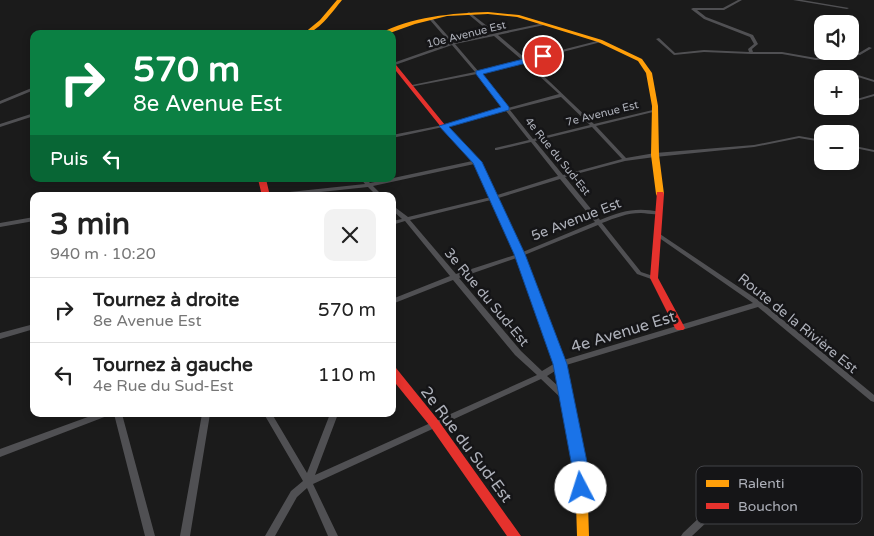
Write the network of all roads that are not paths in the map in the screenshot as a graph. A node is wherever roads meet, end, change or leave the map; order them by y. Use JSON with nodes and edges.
{"nodes":[{"id":1,"x":340,"y":0,"type":"edge"},
{"id":2,"x":740,"y":0,"type":"edge"},
{"id":3,"x":795,"y":0,"type":"edge"},
{"id":4,"x":847,"y":8,"type":"dead end"},
{"id":5,"x":469,"y":13,"type":"junction"},
{"id":6,"x":431,"y":19,"type":"junction"},
{"id":7,"x":543,"y":24,"type":"junction"},
{"id":8,"x":310,"y":30,"type":"edge"},
{"id":9,"x":394,"y":30,"type":"edge"},
{"id":10,"x":498,"y":35,"type":"junction"},
{"id":11,"x":658,"y":39,"type":"dead end"},
{"id":12,"x":600,"y":41,"type":"junction"},
{"id":13,"x":452,"y":44,"type":"junction"},
{"id":14,"x":870,"y":48,"type":"dead end"},
{"id":15,"x":751,"y":53,"type":"junction"},
{"id":16,"x":524,"y":61,"type":"junction"},
{"id":17,"x":396,"y":62,"type":"edge"},
{"id":18,"x":396,"y":67,"type":"edge"},
{"id":19,"x":478,"y":73,"type":"junction"},
{"id":20,"x":859,"y":76,"type":"dead end"},
{"id":21,"x":874,"y":81,"type":"edge"},
{"id":22,"x":412,"y":86,"type":"junction"},
{"id":23,"x":30,"y":90,"type":"edge"},
{"id":24,"x":562,"y":95,"type":"junction"},
{"id":25,"x":874,"y":95,"type":"edge"},
{"id":26,"x":859,"y":99,"type":"edge"},
{"id":27,"x":0,"y":103,"type":"edge"},
{"id":28,"x":506,"y":108,"type":"junction"},
{"id":29,"x":655,"y":110,"type":"junction"},
{"id":30,"x":30,"y":115,"type":"edge"},
{"id":31,"x":0,"y":126,"type":"edge"},
{"id":32,"x":443,"y":126,"type":"junction"},
{"id":33,"x":595,"y":126,"type":"junction"},
{"id":34,"x":396,"y":136,"type":"edge"},
{"id":35,"x":533,"y":140,"type":"junction"},
{"id":36,"x":814,"y":140,"type":"edge"},
{"id":37,"x":859,"y":148,"type":"edge"},
{"id":38,"x":497,"y":149,"type":"dead end"},
{"id":39,"x":874,"y":151,"type":"edge"},
{"id":40,"x":655,"y":154,"type":"junction"},
{"id":41,"x":625,"y":160,"type":"junction"},
{"id":42,"x":477,"y":162,"type":"junction"},
{"id":43,"x":563,"y":176,"type":"junction"},
{"id":44,"x":396,"y":179,"type":"edge"},
{"id":45,"x":366,"y":182,"type":"edge"},
{"id":46,"x":382,"y":182,"type":"edge"},
{"id":47,"x":368,"y":185,"type":"junction"},
{"id":48,"x":307,"y":192,"type":"edge"},
{"id":49,"x":376,"y":192,"type":"edge"},
{"id":50,"x":493,"y":198,"type":"junction"},
{"id":51,"x":396,"y":210,"type":"edge"},
{"id":52,"x":658,"y":213,"type":"junction"},
{"id":53,"x":406,"y":219,"type":"junction"},
{"id":54,"x":30,"y":220,"type":"edge"},
{"id":55,"x":396,"y":222,"type":"edge"},
{"id":56,"x":599,"y":223,"type":"junction"},
{"id":57,"x":0,"y":225,"type":"edge"},
{"id":58,"x":657,"y":234,"type":"junction"},
{"id":59,"x":520,"y":254,"type":"junction"},
{"id":60,"x":454,"y":277,"type":"junction"},
{"id":61,"x":654,"y":278,"type":"junction"},
{"id":62,"x":396,"y":300,"type":"edge"},
{"id":63,"x":759,"y":304,"type":"junction"},
{"id":64,"x":30,"y":327,"type":"edge"},
{"id":65,"x":680,"y":328,"type":"junction"},
{"id":66,"x":0,"y":336,"type":"edge"},
{"id":67,"x":560,"y":364,"type":"junction"},
{"id":68,"x":396,"y":376,"type":"edge"},
{"id":69,"x":540,"y":376,"type":"junction"},
{"id":70,"x":567,"y":399,"type":"junction"},
{"id":71,"x":874,"y":399,"type":"edge"},
{"id":72,"x":96,"y":417,"type":"edge"},
{"id":73,"x":119,"y":417,"type":"edge"},
{"id":74,"x":206,"y":417,"type":"edge"},
{"id":75,"x":270,"y":417,"type":"edge"},
{"id":76,"x":333,"y":417,"type":"edge"},
{"id":77,"x":434,"y":423,"type":"junction"},
{"id":78,"x":0,"y":453,"type":"edge"},
{"id":79,"x":308,"y":482,"type":"junction"},
{"id":80,"x":699,"y":524,"type":"edge"},
{"id":81,"x":150,"y":536,"type":"edge"},
{"id":82,"x":186,"y":536,"type":"edge"},
{"id":83,"x":270,"y":536,"type":"edge"},
{"id":84,"x":334,"y":536,"type":"edge"},
{"id":85,"x":515,"y":536,"type":"edge"},
{"id":86,"x":583,"y":536,"type":"edge"},
{"id":87,"x":686,"y":536,"type":"edge"}],
"edges":[{"from":1,"to":8,"type":"street"},
{"from":2,"to":15,"type":"street"},
{"from":3,"to":4,"type":"street"},
{"from":5,"to":6,"type":"street"},
{"from":5,"to":7,"type":"street"},
{"from":5,"to":10,"type":"street"},
{"from":6,"to":9,"type":"street"},
{"from":6,"to":13,"type":"street","name":"4e Rue du Sud-Est"},
{"from":7,"to":10,"type":"street","name":"10e Avenue Est"},
{"from":7,"to":12,"type":"street"},
{"from":10,"to":13,"type":"street","name":"10e Avenue Est"},
{"from":10,"to":16,"type":"street"},
{"from":11,"to":15,"type":"street"},
{"from":12,"to":16,"type":"street"},
{"from":12,"to":29,"type":"street"},
{"from":13,"to":17,"type":"street","name":"10e Avenue Est"},
{"from":13,"to":19,"type":"street","name":"4e Rue du Sud-Est"},
{"from":14,"to":15,"type":"street"},
{"from":16,"to":19,"type":"street"},
{"from":16,"to":24,"type":"street"},
{"from":18,"to":22,"type":"street"},
{"from":19,"to":22,"type":"street"},
{"from":19,"to":28,"type":"street","name":"4e Rue du Sud-Est"},
{"from":20,"to":21,"type":"street"},
{"from":22,"to":32,"type":"street"},
{"from":23,"to":27,"type":"street"},
{"from":24,"to":28,"type":"street"},
{"from":24,"to":33,"type":"street"},
{"from":25,"to":26,"type":"street"},
{"from":28,"to":32,"type":"street"},
{"from":28,"to":35,"type":"street","name":"4e Rue du Sud-Est"},
{"from":29,"to":33,"type":"street","name":"7e Avenue Est"},
{"from":29,"to":40,"type":"street"},
{"from":30,"to":31,"type":"street"},
{"from":32,"to":34,"type":"street"},
{"from":32,"to":42,"type":"street"},
{"from":33,"to":35,"type":"street","name":"7e Avenue Est"},
{"from":33,"to":41,"type":"street"},
{"from":35,"to":38,"type":"street","name":"7e Avenue Est"},
{"from":35,"to":43,"type":"street","name":"4e Rue du Sud-Est"},
{"from":36,"to":40,"type":"street"},
{"from":37,"to":39,"type":"street"},
{"from":40,"to":41,"type":"street"},
{"from":40,"to":52,"type":"street"},
{"from":41,"to":43,"type":"street"},
{"from":42,"to":44,"type":"street"},
{"from":42,"to":50,"type":"street"},
{"from":43,"to":50,"type":"street"},
{"from":43,"to":56,"type":"street","name":"4e Rue du Sud-Est"},
{"from":45,"to":47,"type":"street"},
{"from":46,"to":47,"type":"street"},
{"from":47,"to":48,"type":"street"},
{"from":47,"to":49,"type":"street"},
{"from":50,"to":53,"type":"street"},
{"from":50,"to":59,"type":"street"},
{"from":51,"to":53,"type":"street","name":"3e Rue du Sud-Est"},
{"from":52,"to":56,"type":"street","name":"5e Avenue Est"},
{"from":52,"to":58,"type":"street"},
{"from":53,"to":55,"type":"street"},
{"from":53,"to":60,"type":"street","name":"3e Rue du Sud-Est"},
{"from":54,"to":57,"type":"street"},
{"from":56,"to":59,"type":"street","name":"5e Avenue Est"},
{"from":56,"to":61,"type":"street","name":"4e Rue du Sud-Est"},
{"from":58,"to":61,"type":"street"},
{"from":58,"to":63,"type":"street","name":"Route de la Rivière Est"},
{"from":59,"to":60,"type":"street","name":"5e Avenue Est"},
{"from":59,"to":67,"type":"street"},
{"from":60,"to":62,"type":"street","name":"5e Avenue Est"},
{"from":60,"to":69,"type":"street","name":"3e Rue du Sud-Est"},
{"from":61,"to":65,"type":"street"},
{"from":63,"to":65,"type":"street","name":"4e Avenue Est"},
{"from":63,"to":71,"type":"street","name":"Route de la Rivière Est"},
{"from":64,"to":66,"type":"street"},
{"from":65,"to":67,"type":"street","name":"4e Avenue Est"},
{"from":67,"to":69,"type":"street","name":"4e Avenue Est"},
{"from":67,"to":70,"type":"street"},
{"from":68,"to":77,"type":"street","name":"2e Rue du Sud-Est"},
{"from":69,"to":70,"type":"street","name":"3e Rue du Sud-Est"},
{"from":69,"to":77,"type":"street","name":"4e Avenue Est"},
{"from":70,"to":86,"type":"street"},
{"from":72,"to":78,"type":"street"},
{"from":73,"to":81,"type":"street"},
{"from":74,"to":82,"type":"street"},
{"from":75,"to":79,"type":"street"},
{"from":76,"to":79,"type":"street"},
{"from":77,"to":79,"type":"street","name":"4e Avenue Est"},
{"from":77,"to":85,"type":"street","name":"2e Rue du Sud-Est"},
{"from":79,"to":83,"type":"street"},
{"from":79,"to":84,"type":"street"},
{"from":80,"to":87,"type":"street"}]}
